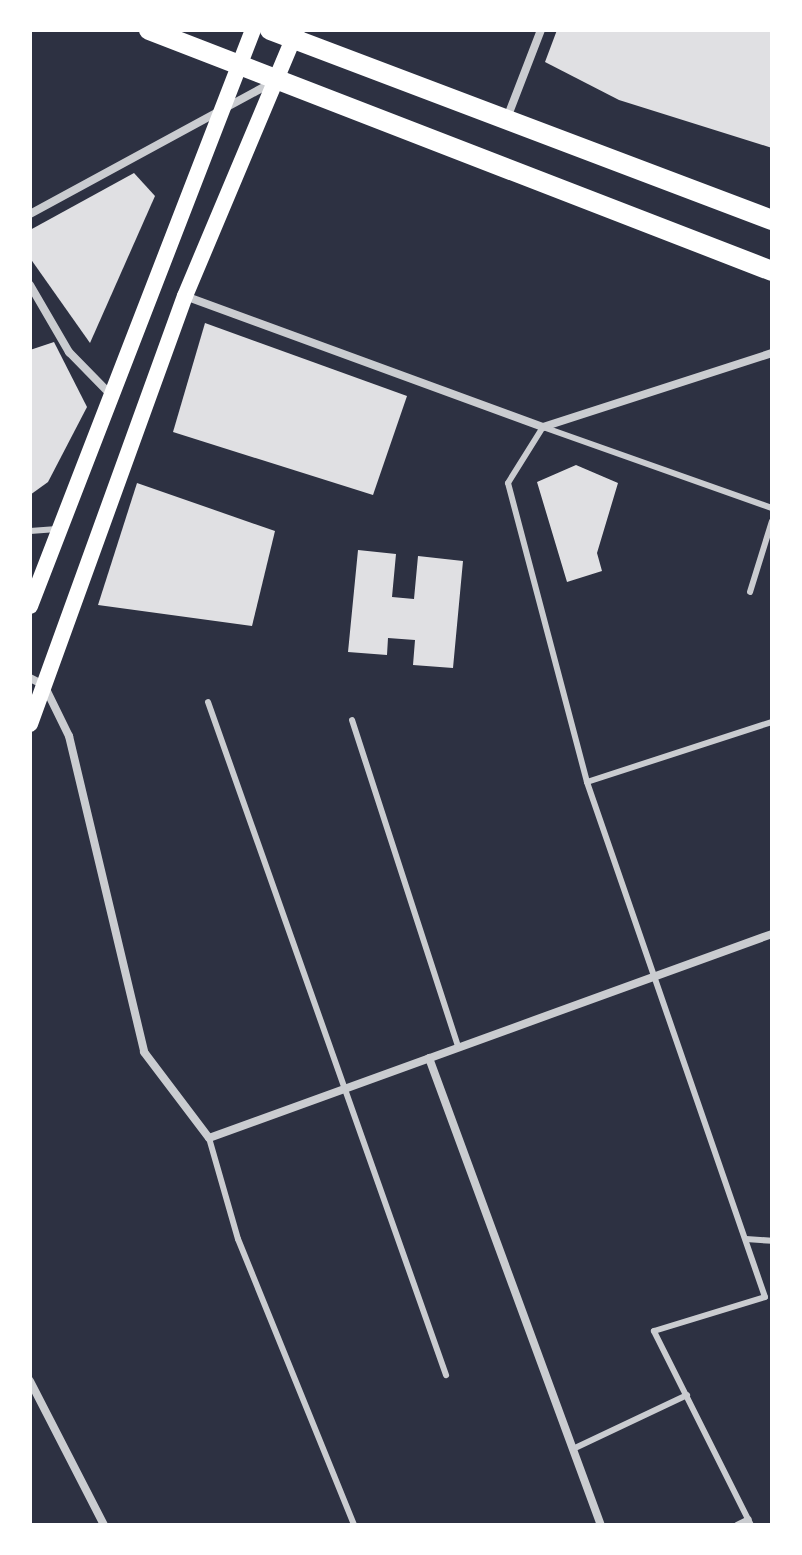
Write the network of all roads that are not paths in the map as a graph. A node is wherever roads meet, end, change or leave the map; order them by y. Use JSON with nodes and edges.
{"nodes":[{"id":1,"x":149,"y":30,"type":"edge"},
{"id":2,"x":253,"y":30,"type":"edge"},
{"id":3,"x":270,"y":30,"type":"edge"},
{"id":4,"x":541,"y":30,"type":"edge"},
{"id":5,"x":296,"y":35,"type":"edge"},
{"id":6,"x":237,"y":64,"type":"junction"},
{"id":7,"x":274,"y":81,"type":"junction"},
{"id":8,"x":214,"y":119,"type":"junction"},
{"id":9,"x":507,"y":119,"type":"junction"},
{"id":10,"x":30,"y":214,"type":"edge"},
{"id":11,"x":772,"y":220,"type":"edge"},
{"id":12,"x":772,"y":271,"type":"edge"},
{"id":13,"x":30,"y":285,"type":"edge"},
{"id":14,"x":185,"y":296,"type":"junction"},
{"id":15,"x":772,"y":353,"type":"edge"},
{"id":16,"x":108,"y":392,"type":"junction"},
{"id":17,"x":543,"y":427,"type":"junction"},
{"id":18,"x":772,"y":508,"type":"edge"},
{"id":19,"x":772,"y":521,"type":"edge"},
{"id":20,"x":57,"y":529,"type":"junction"},
{"id":21,"x":30,"y":531,"type":"edge"},
{"id":22,"x":750,"y":592,"type":"dead end"},
{"id":23,"x":30,"y":606,"type":"edge"},
{"id":24,"x":37,"y":682,"type":"edge"},
{"id":25,"x":208,"y":702,"type":"dead end"},
{"id":26,"x":352,"y":720,"type":"dead end"},
{"id":27,"x":772,"y":722,"type":"edge"},
{"id":28,"x":30,"y":724,"type":"edge"},
{"id":29,"x":587,"y":782,"type":"junction"},
{"id":30,"x":772,"y":934,"type":"edge"},
{"id":31,"x":656,"y":977,"type":"junction"},
{"id":32,"x":458,"y":1047,"type":"junction"},
{"id":33,"x":429,"y":1058,"type":"junction"},
{"id":34,"x":346,"y":1088,"type":"junction"},
{"id":35,"x":209,"y":1138,"type":"junction"},
{"id":36,"x":746,"y":1239,"type":"junction"},
{"id":37,"x":772,"y":1241,"type":"edge"},
{"id":38,"x":446,"y":1375,"type":"dead end"},
{"id":39,"x":30,"y":1381,"type":"edge"},
{"id":40,"x":687,"y":1395,"type":"junction"},
{"id":41,"x":575,"y":1448,"type":"junction"},
{"id":42,"x":750,"y":1522,"type":"edge"},
{"id":43,"x":104,"y":1525,"type":"edge"},
{"id":44,"x":354,"y":1525,"type":"edge"},
{"id":45,"x":601,"y":1525,"type":"edge"},
{"id":46,"x":737,"y":1525,"type":"edge"}],
"edges":[{"from":1,"to":6,"type":"main road"},
{"from":2,"to":6,"type":"main road"},
{"from":3,"to":5,"type":"main road"},
{"from":4,"to":9,"type":"street"},
{"from":5,"to":7,"type":"main road"},
{"from":5,"to":9,"type":"main road"},
{"from":6,"to":7,"type":"main road"},
{"from":6,"to":8,"type":"main road"},
{"from":7,"to":8,"type":"street"},
{"from":7,"to":12,"type":"main road"},
{"from":7,"to":14,"type":"main road"},
{"from":8,"to":10,"type":"street"},
{"from":8,"to":16,"type":"main road"},
{"from":9,"to":11,"type":"main road"},
{"from":13,"to":16,"type":"street"},
{"from":14,"to":17,"type":"street"},
{"from":14,"to":24,"type":"main road"},
{"from":15,"to":17,"type":"street"},
{"from":16,"to":20,"type":"main road"},
{"from":17,"to":18,"type":"lane"},
{"from":17,"to":29,"type":"lane"},
{"from":19,"to":22,"type":"lane"},
{"from":20,"to":21,"type":"lane"},
{"from":20,"to":23,"type":"main road"},
{"from":24,"to":28,"type":"main road"},
{"from":24,"to":35,"type":"street"},
{"from":25,"to":34,"type":"lane"},
{"from":26,"to":32,"type":"lane"},
{"from":27,"to":29,"type":"lane"},
{"from":29,"to":31,"type":"lane"},
{"from":30,"to":31,"type":"street"},
{"from":31,"to":32,"type":"street"},
{"from":31,"to":36,"type":"lane"},
{"from":32,"to":33,"type":"street"},
{"from":33,"to":34,"type":"street"},
{"from":33,"to":41,"type":"street"},
{"from":34,"to":35,"type":"street"},
{"from":34,"to":38,"type":"lane"},
{"from":35,"to":44,"type":"lane"},
{"from":36,"to":37,"type":"lane"},
{"from":36,"to":40,"type":"lane"},
{"from":39,"to":43,"type":"street"},
{"from":40,"to":41,"type":"lane"},
{"from":40,"to":42,"type":"lane"},
{"from":41,"to":45,"type":"street"},
{"from":42,"to":46,"type":"lane"}]}
